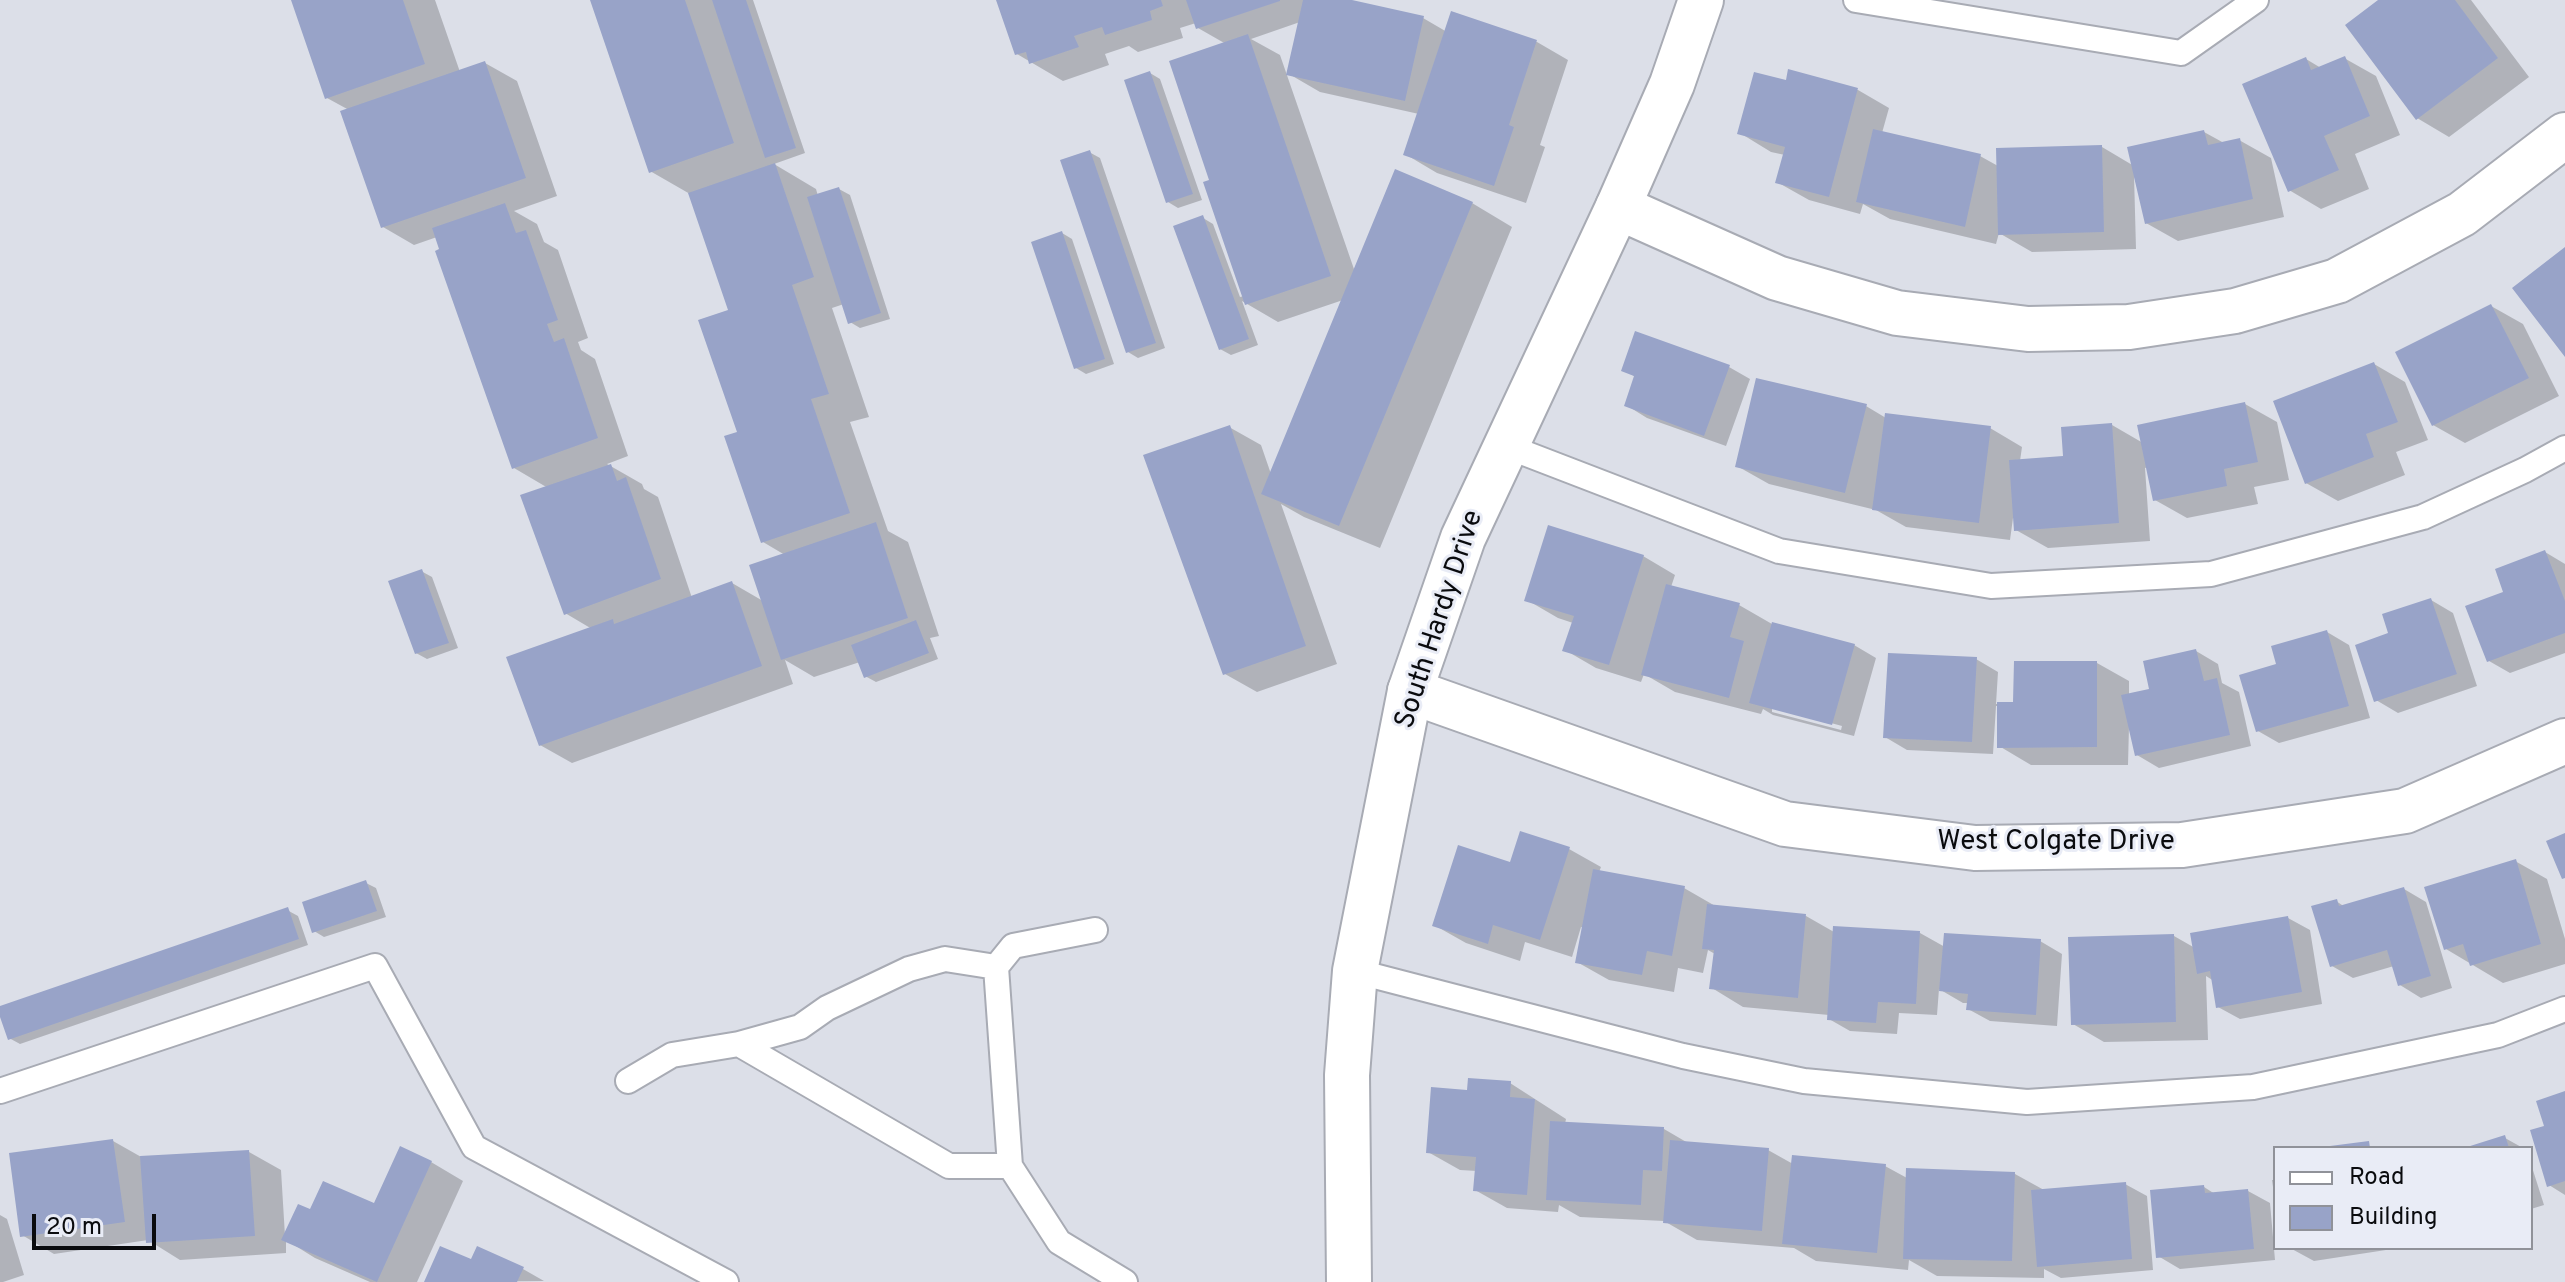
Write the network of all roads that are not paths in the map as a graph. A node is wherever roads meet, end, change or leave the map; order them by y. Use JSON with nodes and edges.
{"nodes":[{"id":1,"x":1856,"y":0,"type":"edge"},
{"id":2,"x":2256,"y":0,"type":"edge"},
{"id":3,"x":1697,"y":1,"type":"edge"},
{"id":4,"x":2565,"y":135,"type":"edge"},
{"id":5,"x":1618,"y":207,"type":"junction"},
{"id":6,"x":1506,"y":446,"type":"junction"},
{"id":7,"x":2565,"y":448,"type":"edge"},
{"id":8,"x":1410,"y":691,"type":"junction"},
{"id":9,"x":2565,"y":741,"type":"edge"},
{"id":10,"x":1095,"y":930,"type":"dead end"},
{"id":11,"x":996,"y":967,"type":"junction"},
{"id":12,"x":1355,"y":971,"type":"junction"},
{"id":13,"x":2565,"y":1009,"type":"edge"},
{"id":14,"x":739,"y":1044,"type":"junction"},
{"id":15,"x":628,"y":1081,"type":"dead end"},
{"id":16,"x":0,"y":1091,"type":"edge"},
{"id":17,"x":1010,"y":1166,"type":"junction"},
{"id":18,"x":726,"y":1282,"type":"edge"},
{"id":19,"x":1125,"y":1282,"type":"edge"},
{"id":20,"x":1349,"y":1282,"type":"edge"}],
"edges":[{"from":1,"to":2,"type":"lane"},
{"from":3,"to":5,"type":"street","name":"South Hardy Drive"},
{"from":4,"to":5,"type":"street"},
{"from":5,"to":6,"type":"street","name":"South Hardy Drive"},
{"from":6,"to":7,"type":"lane"},
{"from":6,"to":8,"type":"street","name":"South Hardy Drive"},
{"from":8,"to":9,"type":"street","name":"West Colgate Drive"},
{"from":8,"to":12,"type":"street","name":"South Hardy Drive"},
{"from":10,"to":11,"type":"lane"},
{"from":11,"to":14,"type":"lane"},
{"from":11,"to":17,"type":"lane"},
{"from":12,"to":13,"type":"lane"},
{"from":12,"to":20,"type":"street","name":"South Hardy Drive"},
{"from":14,"to":15,"type":"lane"},
{"from":14,"to":17,"type":"lane"},
{"from":16,"to":18,"type":"lane"},
{"from":17,"to":19,"type":"lane"}]}
